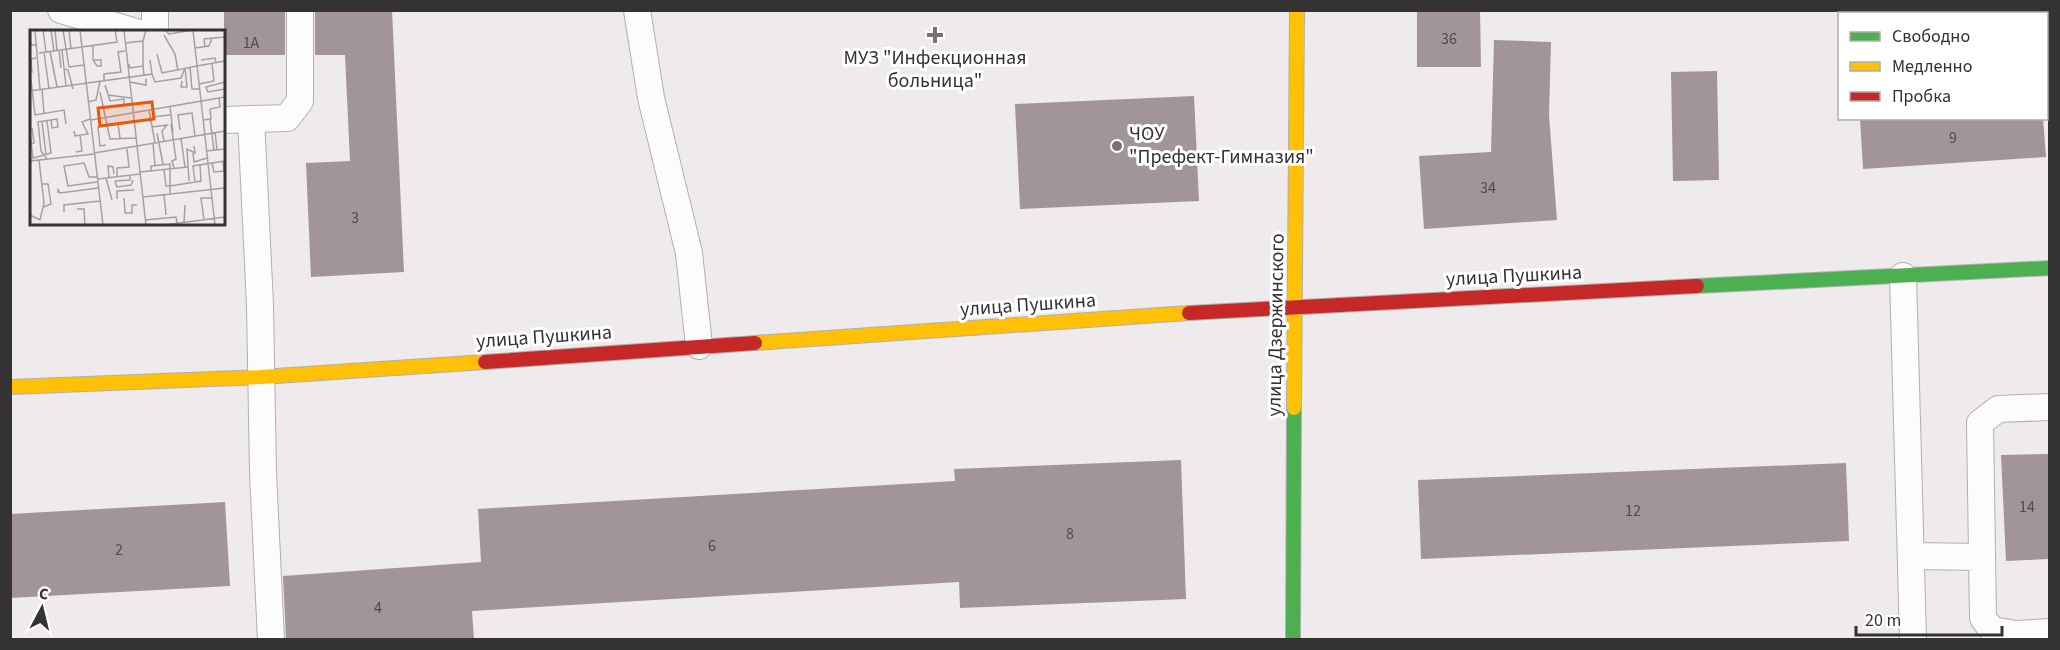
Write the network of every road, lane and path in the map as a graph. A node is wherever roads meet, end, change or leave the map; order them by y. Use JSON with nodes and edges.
{"nodes":[{"id":1,"x":61,"y":10,"type":"edge"},
{"id":2,"x":155,"y":10,"type":"edge"},
{"id":3,"x":300,"y":10,"type":"edge"},
{"id":4,"x":638,"y":10,"type":"edge"},
{"id":5,"x":1297,"y":10,"type":"edge"},
{"id":6,"x":129,"y":30,"type":"edge"},
{"id":7,"x":155,"y":30,"type":"edge"},
{"id":8,"x":251,"y":119,"type":"junction"},
{"id":9,"x":225,"y":120,"type":"edge"},
{"id":10,"x":2049,"y":268,"type":"edge"},
{"id":11,"x":1903,"y":276,"type":"junction"},
{"id":12,"x":1295,"y":306,"type":"junction"},
{"id":13,"x":699,"y":346,"type":"junction"},
{"id":14,"x":261,"y":377,"type":"junction"},
{"id":15,"x":10,"y":387,"type":"edge"},
{"id":16,"x":2049,"y":407,"type":"edge"},
{"id":17,"x":1911,"y":556,"type":"junction"},
{"id":18,"x":1982,"y":557,"type":"junction"},
{"id":19,"x":2049,"y":632,"type":"edge"},
{"id":20,"x":271,"y":639,"type":"edge"},
{"id":21,"x":1293,"y":639,"type":"edge"},
{"id":22,"x":1912,"y":639,"type":"edge"}],
"edges":[{"from":1,"to":6,"type":"lane"},
{"from":2,"to":7,"type":"lane"},
{"from":3,"to":8,"type":"lane"},
{"from":4,"to":13,"type":"lane"},
{"from":5,"to":12,"type":"main road","name":"улица Дзержинского"},
{"from":8,"to":9,"type":"lane"},
{"from":8,"to":14,"type":"lane"},
{"from":10,"to":11,"type":"main road","name":"улица Пушкина"},
{"from":11,"to":12,"type":"main road","name":"улица Пушкина"},
{"from":11,"to":17,"type":"lane"},
{"from":12,"to":13,"type":"main road","name":"улица Пушкина"},
{"from":12,"to":21,"type":"main road","name":"улица Дзержинского"},
{"from":13,"to":14,"type":"main road","name":"улица Пушкина"},
{"from":14,"to":15,"type":"main road","name":"улица Пушкина"},
{"from":14,"to":20,"type":"lane"},
{"from":16,"to":18,"type":"lane"},
{"from":17,"to":18,"type":"lane"},
{"from":17,"to":22,"type":"lane"},
{"from":18,"to":19,"type":"lane"}]}
